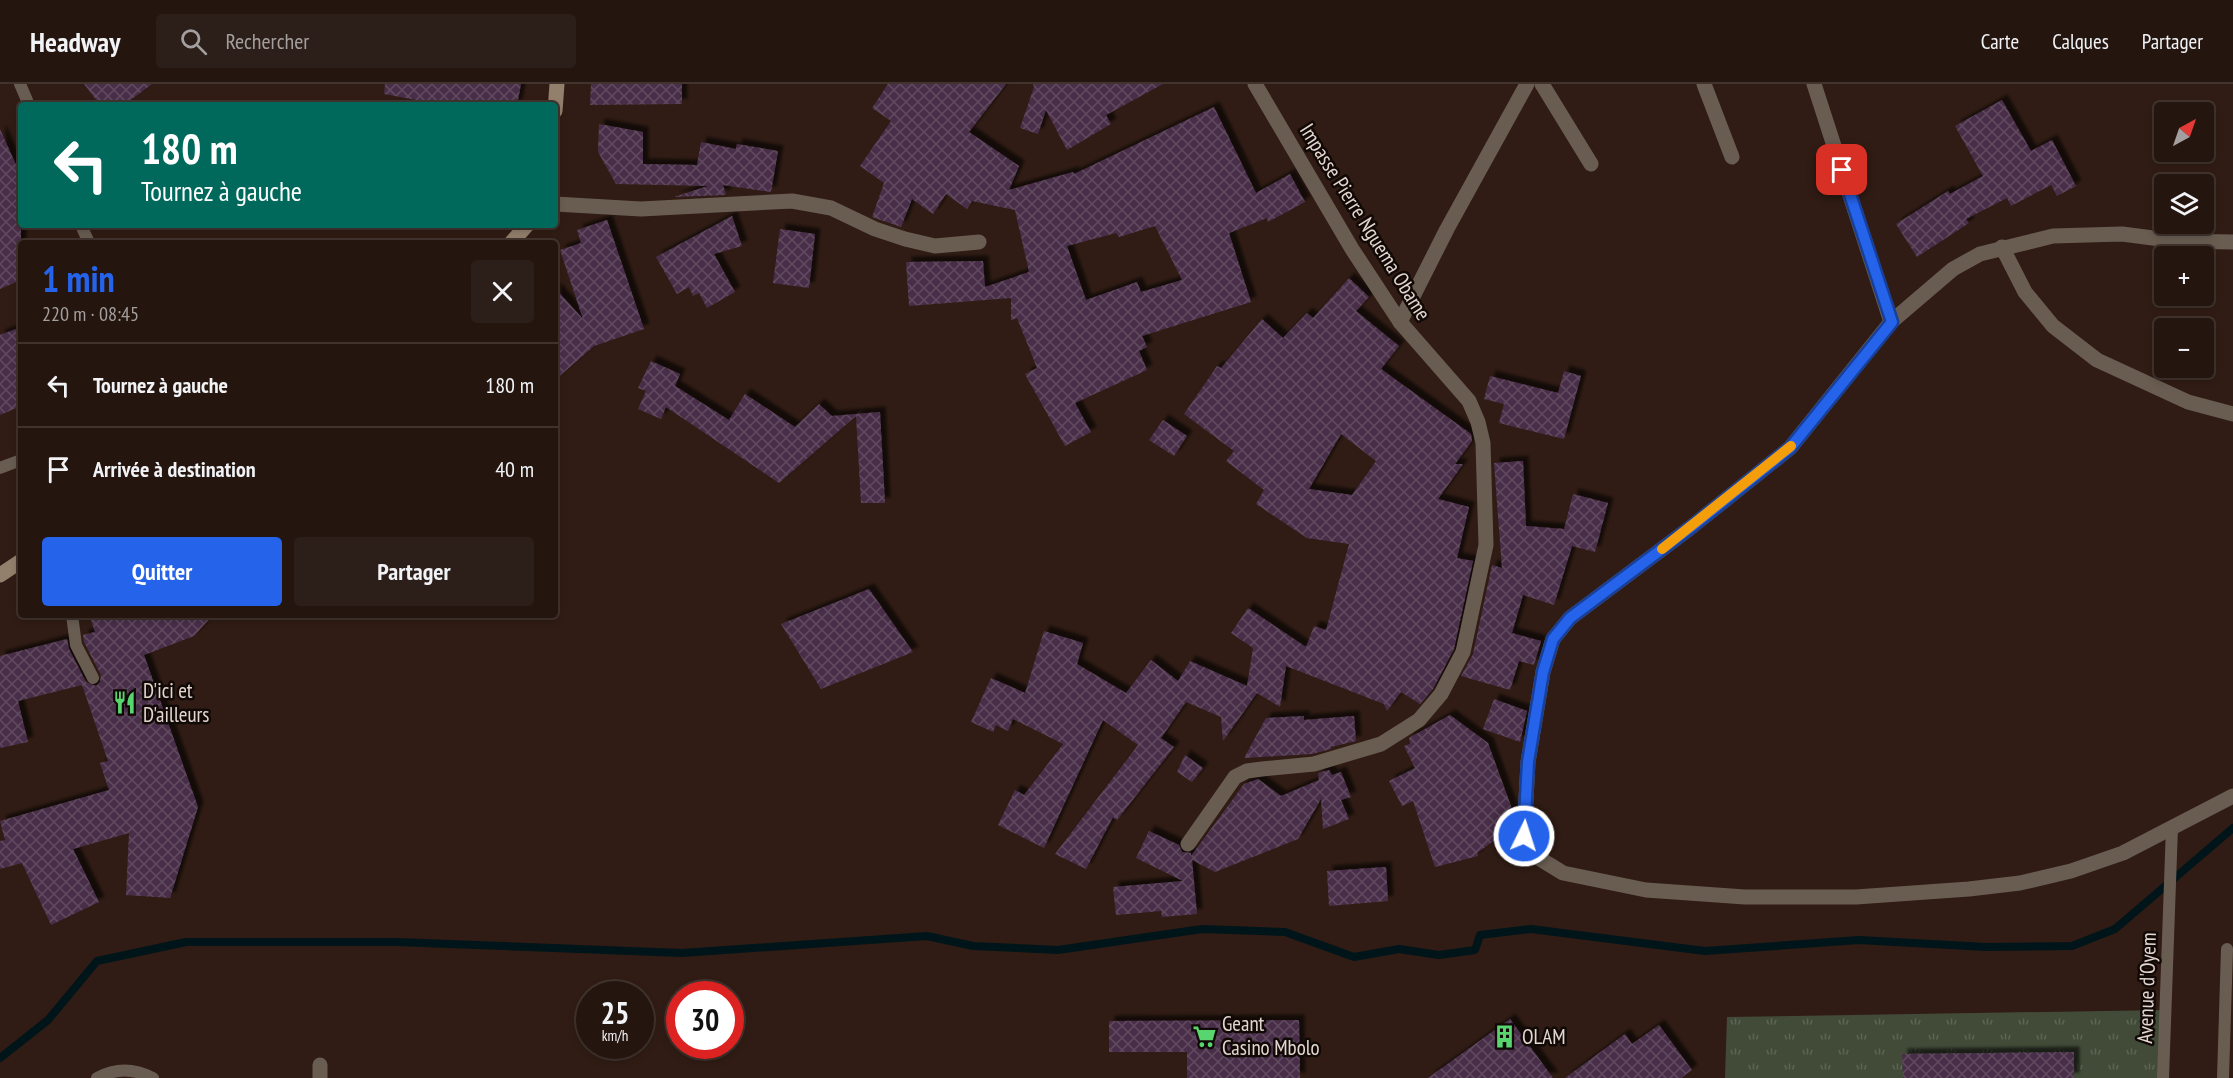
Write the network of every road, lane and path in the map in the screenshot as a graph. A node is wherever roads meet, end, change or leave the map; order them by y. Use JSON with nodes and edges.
{"nodes":[{"id":1,"x":20,"y":84,"type":"edge"},
{"id":2,"x":557,"y":84,"type":"edge"},
{"id":3,"x":1255,"y":84,"type":"edge"},
{"id":4,"x":1527,"y":84,"type":"edge"},
{"id":5,"x":1542,"y":84,"type":"edge"},
{"id":6,"x":1704,"y":84,"type":"edge"},
{"id":7,"x":1814,"y":84,"type":"edge"},
{"id":8,"x":28,"y":102,"type":"edge"},
{"id":9,"x":556,"y":102,"type":"edge"},
{"id":10,"x":1732,"y":157,"type":"dead end"},
{"id":11,"x":1592,"y":164,"type":"dead end"},
{"id":12,"x":558,"y":204,"type":"edge"},
{"id":13,"x":524,"y":228,"type":"edge"},
{"id":14,"x":514,"y":240,"type":"edge"},
{"id":15,"x":979,"y":242,"type":"dead end"},
{"id":16,"x":2233,"y":242,"type":"edge"},
{"id":17,"x":2002,"y":247,"type":"junction"},
{"id":18,"x":1400,"y":322,"type":"junction"},
{"id":19,"x":1892,"y":322,"type":"junction"},
{"id":20,"x":2233,"y":414,"type":"edge"},
{"id":21,"x":18,"y":461,"type":"edge"},
{"id":22,"x":0,"y":468,"type":"edge"},
{"id":23,"x":18,"y":563,"type":"edge"},
{"id":24,"x":0,"y":575,"type":"edge"},
{"id":25,"x":72,"y":618,"type":"edge"},
{"id":26,"x":93,"y":678,"type":"dead end"},
{"id":27,"x":2233,"y":796,"type":"edge"},
{"id":28,"x":2172,"y":827,"type":"junction"},
{"id":29,"x":1188,"y":844,"type":"dead end"},
{"id":30,"x":2227,"y":949,"type":"dead end"},
{"id":31,"x":97,"y":1078,"type":"edge"},
{"id":32,"x":153,"y":1078,"type":"edge"},
{"id":33,"x":2163,"y":1078,"type":"edge"},
{"id":34,"x":2223,"y":1078,"type":"edge"}],
"edges":[{"from":1,"to":8,"type":"lane"},
{"from":2,"to":9,"type":"main road"},
{"from":3,"to":18,"type":"street","name":"Impasse Pierre Nguema Obame"},
{"from":4,"to":18,"type":"street"},
{"from":5,"to":11,"type":"street"},
{"from":6,"to":10,"type":"street"},
{"from":7,"to":19,"type":"street"},
{"from":12,"to":15,"type":"street"},
{"from":13,"to":14,"type":"main road"},
{"from":16,"to":17,"type":"street"},
{"from":17,"to":19,"type":"street"},
{"from":17,"to":20,"type":"street"},
{"from":18,"to":29,"type":"street","name":"Impasse Pierre Nguema Obame"},
{"from":19,"to":28,"type":"street"},
{"from":21,"to":22,"type":"lane"},
{"from":23,"to":24,"type":"main road"},
{"from":25,"to":26,"type":"lane"},
{"from":27,"to":28,"type":"street"},
{"from":28,"to":33,"type":"lane","name":"Avenue d'Oyem"},
{"from":30,"to":34,"type":"lane"},
{"from":31,"to":32,"type":"lane"}]}
